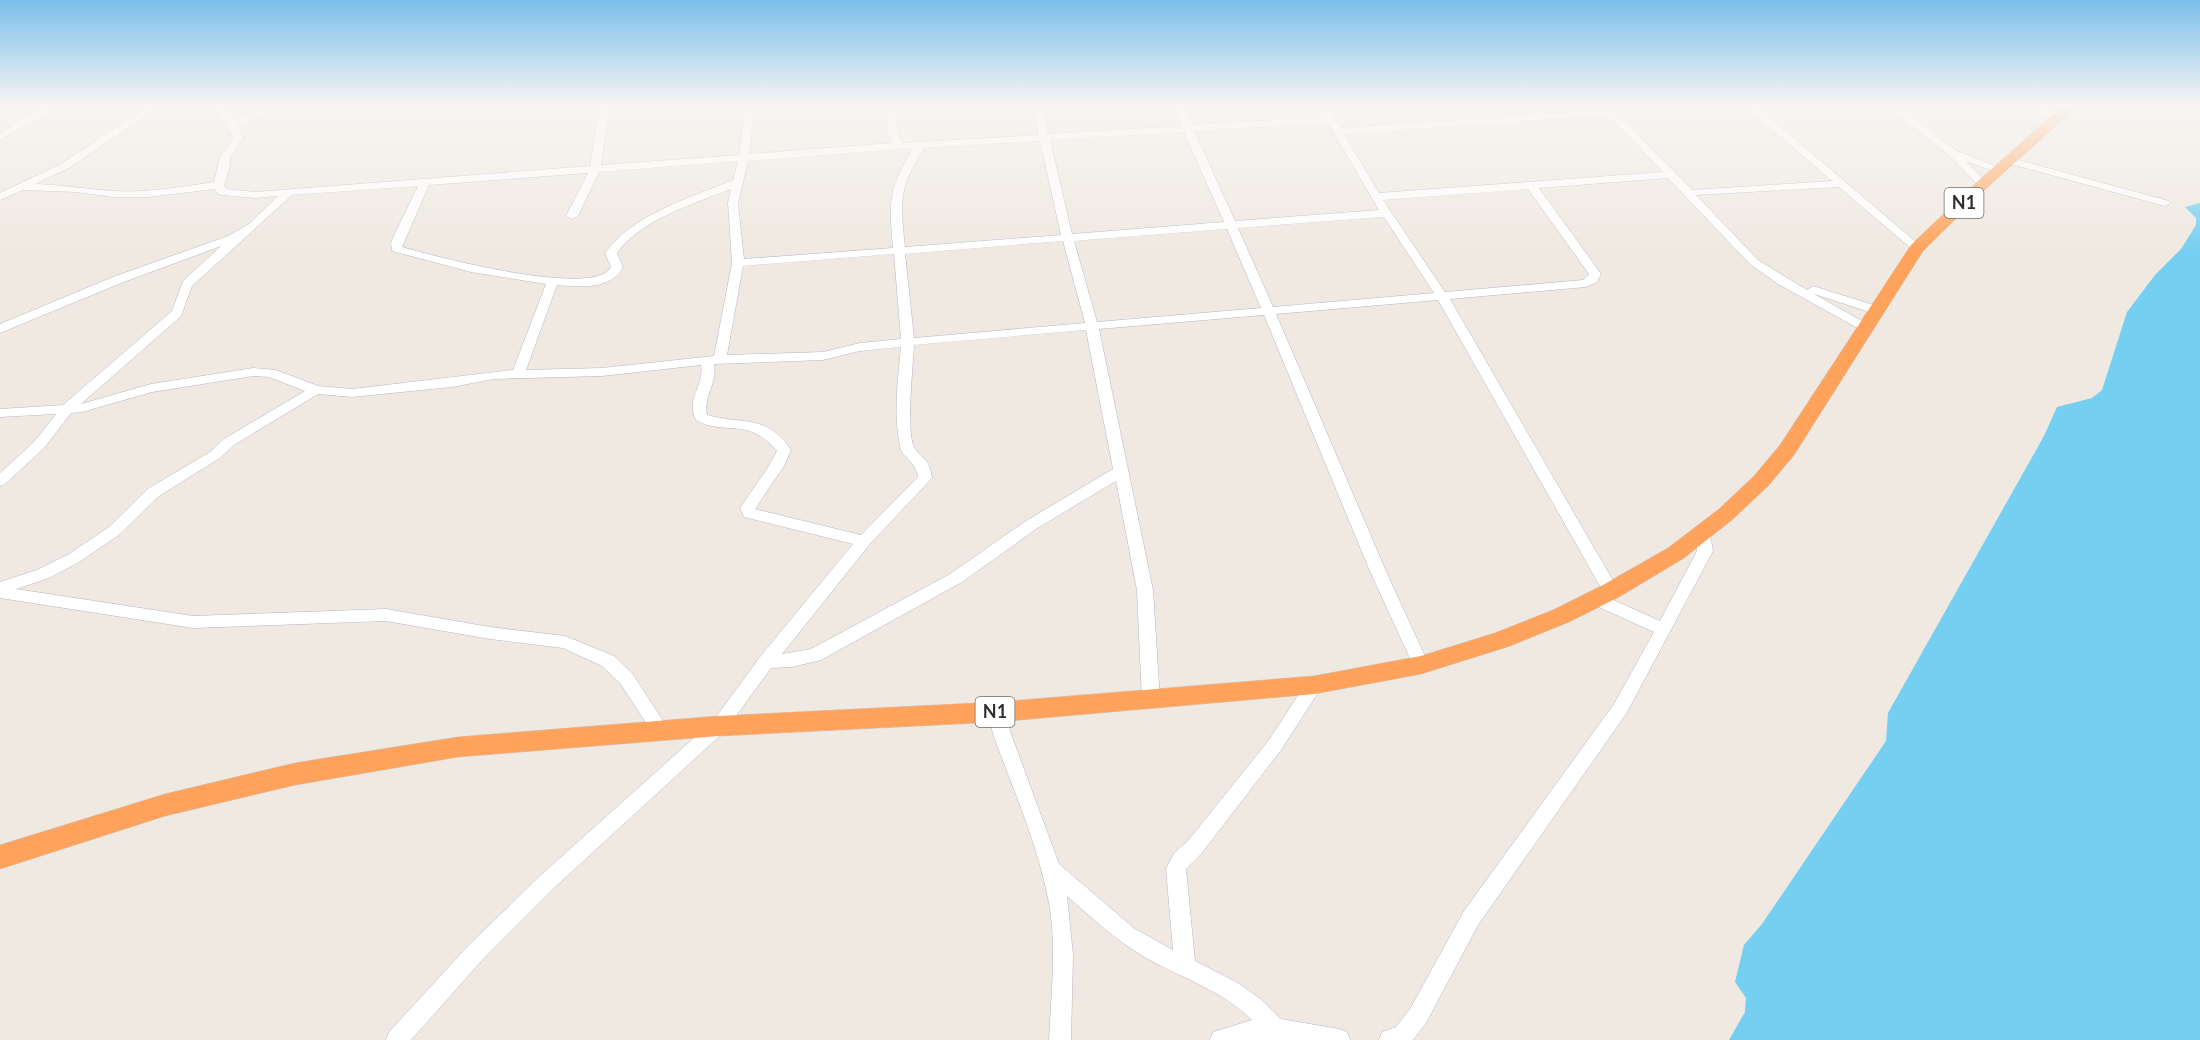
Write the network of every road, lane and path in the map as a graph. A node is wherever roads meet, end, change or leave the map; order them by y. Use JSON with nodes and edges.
{"nodes":[{"id":1,"x":84,"y":155,"type":"edge"},
{"id":2,"x":227,"y":155,"type":"edge"},
{"id":3,"x":597,"y":155,"type":"edge"},
{"id":4,"x":744,"y":155,"type":"edge"},
{"id":5,"x":788,"y":155,"type":"edge"},
{"id":6,"x":914,"y":155,"type":"edge"},
{"id":7,"x":1047,"y":155,"type":"edge"},
{"id":8,"x":1199,"y":155,"type":"edge"},
{"id":9,"x":1352,"y":155,"type":"edge"},
{"id":10,"x":1652,"y":155,"type":"edge"},
{"id":11,"x":1658,"y":155,"type":"edge"},
{"id":12,"x":1808,"y":155,"type":"edge"},
{"id":13,"x":1954,"y":155,"type":"edge"},
{"id":14,"x":1960,"y":155,"type":"edge"},
{"id":15,"x":2017,"y":155,"type":"edge"},
{"id":16,"x":744,"y":158,"type":"junction"},
{"id":17,"x":2005,"y":165,"type":"junction"},
{"id":18,"x":595,"y":169,"type":"junction"},
{"id":19,"x":1671,"y":175,"type":"junction"},
{"id":20,"x":738,"y":182,"type":"junction"},
{"id":21,"x":425,"y":183,"type":"junction"},
{"id":22,"x":1983,"y":184,"type":"junction"},
{"id":23,"x":219,"y":185,"type":"junction"},
{"id":24,"x":1531,"y":185,"type":"junction"},
{"id":25,"x":1846,"y":186,"type":"junction"},
{"id":26,"x":23,"y":187,"type":"junction"},
{"id":27,"x":290,"y":191,"type":"junction"},
{"id":28,"x":1699,"y":195,"type":"junction"},
{"id":29,"x":1376,"y":196,"type":"junction"},
{"id":30,"x":0,"y":197,"type":"edge"},
{"id":31,"x":2165,"y":203,"type":"dead end"},
{"id":32,"x":1388,"y":213,"type":"junction"},
{"id":33,"x":572,"y":216,"type":"dead end"},
{"id":34,"x":1230,"y":226,"type":"junction"},
{"id":35,"x":245,"y":230,"type":"junction"},
{"id":36,"x":1067,"y":237,"type":"junction"},
{"id":37,"x":1917,"y":248,"type":"junction"},
{"id":38,"x":901,"y":249,"type":"junction"},
{"id":39,"x":738,"y":263,"type":"junction"},
{"id":40,"x":553,"y":281,"type":"junction"},
{"id":41,"x":1442,"y":296,"type":"junction"},
{"id":42,"x":1269,"y":311,"type":"junction"},
{"id":43,"x":1870,"y":319,"type":"junction"},
{"id":44,"x":1092,"y":327,"type":"junction"},
{"id":45,"x":0,"y":329,"type":"edge"},
{"id":46,"x":909,"y":342,"type":"junction"},
{"id":47,"x":714,"y":360,"type":"junction"},
{"id":48,"x":518,"y":374,"type":"junction"},
{"id":49,"x":316,"y":390,"type":"junction"},
{"id":50,"x":67,"y":410,"type":"junction"},
{"id":51,"x":0,"y":413,"type":"edge"},
{"id":52,"x":1120,"y":471,"type":"junction"},
{"id":53,"x":0,"y":482,"type":"edge"},
{"id":54,"x":1704,"y":533,"type":"junction"},
{"id":55,"x":864,"y":541,"type":"junction"},
{"id":56,"x":0,"y":590,"type":"edge"},
{"id":57,"x":1603,"y":595,"type":"junction"},
{"id":58,"x":1664,"y":630,"type":"junction"},
{"id":59,"x":766,"y":662,"type":"junction"},
{"id":60,"x":1421,"y":665,"type":"junction"},
{"id":61,"x":1314,"y":685,"type":"junction"},
{"id":62,"x":1151,"y":701,"type":"junction"},
{"id":63,"x":997,"y":712,"type":"junction"},
{"id":64,"x":719,"y":726,"type":"junction"},
{"id":65,"x":660,"y":730,"type":"junction"},
{"id":66,"x":0,"y":857,"type":"edge"},
{"id":67,"x":1051,"y":870,"type":"junction"},
{"id":68,"x":1185,"y":968,"type":"junction"},
{"id":69,"x":1275,"y":1028,"type":"junction"},
{"id":70,"x":398,"y":1040,"type":"edge"},
{"id":71,"x":1060,"y":1040,"type":"edge"},
{"id":72,"x":1221,"y":1040,"type":"edge"},
{"id":73,"x":1339,"y":1040,"type":"edge"},
{"id":74,"x":1390,"y":1040,"type":"edge"}],
"edges":[{"from":1,"to":26,"type":"street"},
{"from":2,"to":23,"type":"street"},
{"from":3,"to":18,"type":"street"},
{"from":4,"to":16,"type":"street"},
{"from":5,"to":16,"type":"street"},
{"from":6,"to":38,"type":"street"},
{"from":7,"to":36,"type":"street"},
{"from":8,"to":34,"type":"street"},
{"from":9,"to":29,"type":"street"},
{"from":10,"to":19,"type":"street"},
{"from":11,"to":28,"type":"street"},
{"from":12,"to":25,"type":"street"},
{"from":13,"to":22,"type":"street"},
{"from":14,"to":17,"type":"street"},
{"from":15,"to":17,"type":"highway","number":"N1"},
{"from":16,"to":18,"type":"street"},
{"from":16,"to":20,"type":"street"},
{"from":17,"to":22,"type":"highway","number":"N1"},
{"from":17,"to":31,"type":"street"},
{"from":18,"to":21,"type":"street"},
{"from":18,"to":33,"type":"street"},
{"from":19,"to":24,"type":"street"},
{"from":19,"to":43,"type":"street"},
{"from":20,"to":39,"type":"street"},
{"from":20,"to":40,"type":"street"},
{"from":21,"to":27,"type":"street"},
{"from":21,"to":40,"type":"street"},
{"from":22,"to":37,"type":"highway","number":"N1"},
{"from":23,"to":26,"type":"street"},
{"from":23,"to":27,"type":"street"},
{"from":24,"to":29,"type":"street"},
{"from":24,"to":41,"type":"street"},
{"from":25,"to":28,"type":"street"},
{"from":25,"to":37,"type":"street"},
{"from":26,"to":30,"type":"street"},
{"from":27,"to":35,"type":"street"},
{"from":28,"to":43,"type":"street"},
{"from":29,"to":32,"type":"street"},
{"from":32,"to":34,"type":"street"},
{"from":32,"to":41,"type":"street"},
{"from":34,"to":36,"type":"street"},
{"from":34,"to":42,"type":"street"},
{"from":35,"to":45,"type":"street"},
{"from":35,"to":50,"type":"street"},
{"from":36,"to":38,"type":"street"},
{"from":36,"to":44,"type":"street"},
{"from":37,"to":43,"type":"highway","number":"N1"},
{"from":38,"to":39,"type":"street"},
{"from":38,"to":46,"type":"street"},
{"from":39,"to":47,"type":"street"},
{"from":40,"to":48,"type":"street"},
{"from":41,"to":42,"type":"street"},
{"from":41,"to":57,"type":"street"},
{"from":42,"to":44,"type":"street"},
{"from":42,"to":60,"type":"street"},
{"from":43,"to":54,"type":"highway","number":"N1"},
{"from":44,"to":46,"type":"street"},
{"from":44,"to":52,"type":"street"},
{"from":46,"to":47,"type":"street"},
{"from":46,"to":55,"type":"street"},
{"from":47,"to":48,"type":"street"},
{"from":47,"to":55,"type":"street"},
{"from":48,"to":49,"type":"street"},
{"from":49,"to":50,"type":"street"},
{"from":49,"to":56,"type":"street"},
{"from":50,"to":51,"type":"street"},
{"from":50,"to":53,"type":"street"},
{"from":52,"to":59,"type":"street"},
{"from":52,"to":62,"type":"street"},
{"from":54,"to":57,"type":"highway","number":"N1"},
{"from":54,"to":58,"type":"street"},
{"from":55,"to":59,"type":"street"},
{"from":56,"to":65,"type":"street"},
{"from":57,"to":58,"type":"street"},
{"from":57,"to":60,"type":"highway","number":"N1"},
{"from":58,"to":74,"type":"street"},
{"from":59,"to":64,"type":"street"},
{"from":60,"to":61,"type":"highway","number":"N1"},
{"from":61,"to":62,"type":"highway","number":"N1"},
{"from":61,"to":68,"type":"street"},
{"from":62,"to":63,"type":"highway","number":"N1"},
{"from":63,"to":64,"type":"highway","number":"N1"},
{"from":63,"to":67,"type":"street"},
{"from":64,"to":65,"type":"highway","number":"N1"},
{"from":64,"to":70,"type":"street"},
{"from":65,"to":66,"type":"highway","number":"N1"},
{"from":67,"to":68,"type":"street"},
{"from":67,"to":71,"type":"street"},
{"from":68,"to":69,"type":"street"},
{"from":69,"to":72,"type":"street"},
{"from":69,"to":73,"type":"street"}]}
